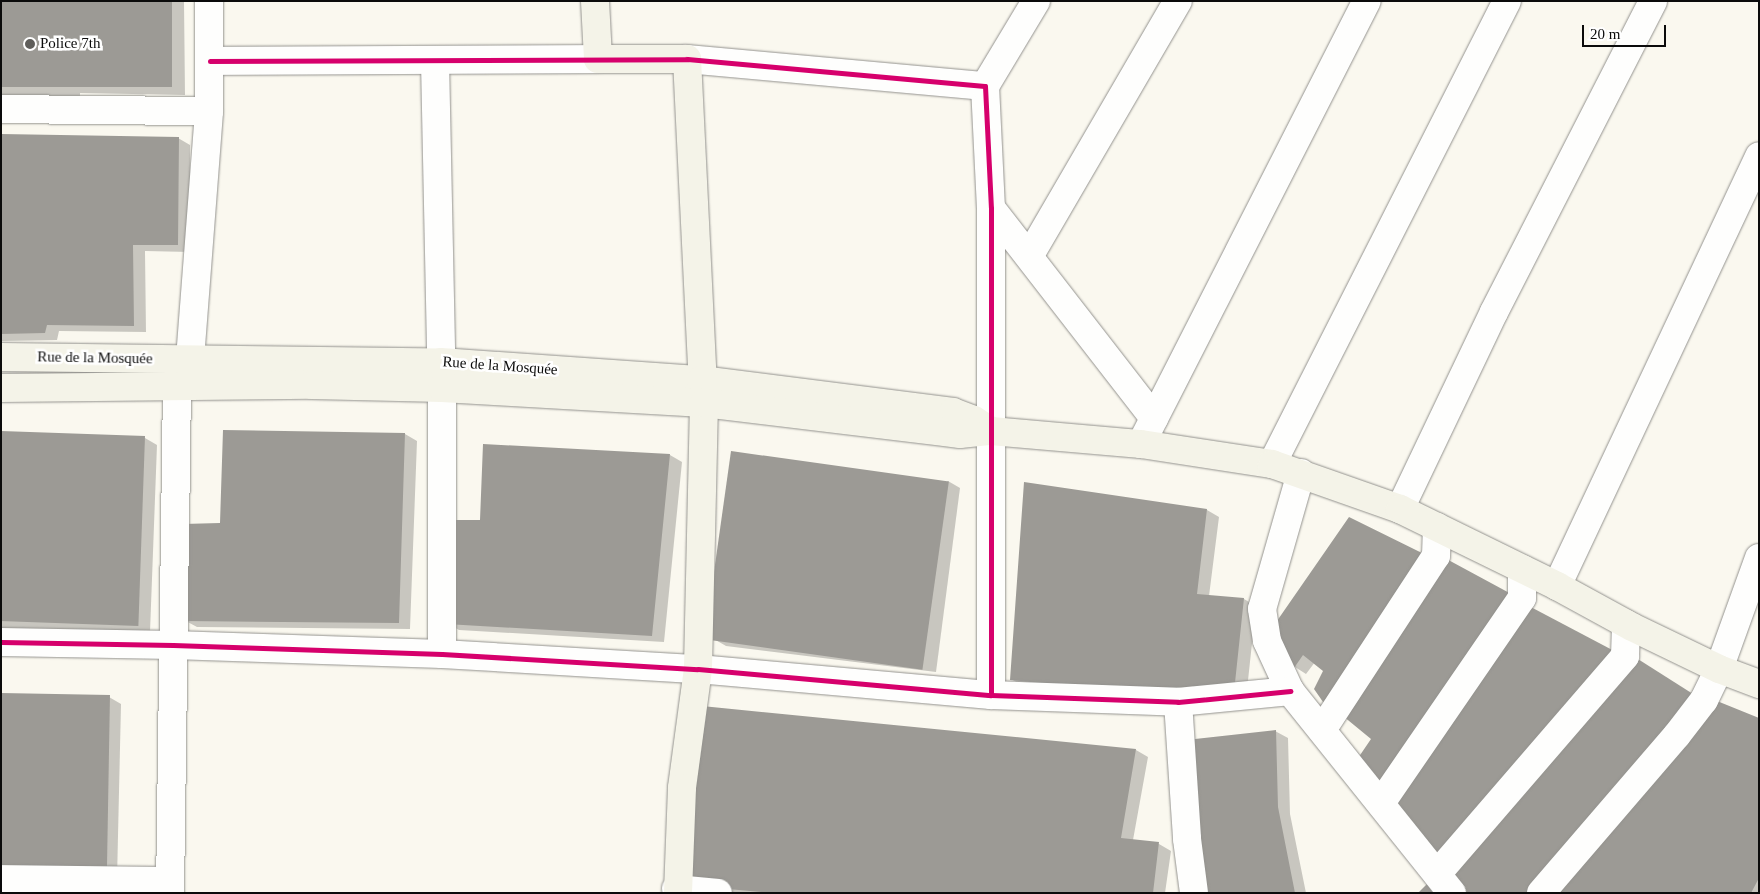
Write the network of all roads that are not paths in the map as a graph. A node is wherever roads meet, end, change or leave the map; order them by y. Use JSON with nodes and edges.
{"nodes":[{"id":1,"x":209,"y":1,"type":"edge"},
{"id":2,"x":595,"y":1,"type":"edge"},
{"id":3,"x":1036,"y":1,"type":"edge"},
{"id":4,"x":1178,"y":1,"type":"edge"},
{"id":5,"x":1367,"y":1,"type":"edge"},
{"id":6,"x":1506,"y":1,"type":"edge"},
{"id":7,"x":1653,"y":1,"type":"edge"},
{"id":8,"x":598,"y":59,"type":"junction"},
{"id":9,"x":687,"y":59,"type":"junction"},
{"id":10,"x":210,"y":61,"type":"junction"},
{"id":11,"x":435,"y":61,"type":"junction"},
{"id":12,"x":985,"y":86,"type":"junction"},
{"id":13,"x":1,"y":109,"type":"edge"},
{"id":14,"x":209,"y":111,"type":"junction"},
{"id":15,"x":1759,"y":156,"type":"edge"},
{"id":16,"x":991,"y":208,"type":"junction"},
{"id":17,"x":1030,"y":255,"type":"junction"},
{"id":18,"x":1,"y":357,"type":"edge"},
{"id":19,"x":190,"y":359,"type":"junction"},
{"id":20,"x":441,"y":375,"type":"junction"},
{"id":21,"x":177,"y":386,"type":"junction"},
{"id":22,"x":1,"y":388,"type":"edge"},
{"id":23,"x":702,"y":392,"type":"junction"},
{"id":24,"x":1154,"y":418,"type":"junction"},
{"id":25,"x":991,"y":431,"type":"junction"},
{"id":26,"x":1141,"y":444,"type":"junction"},
{"id":27,"x":1272,"y":464,"type":"junction"},
{"id":28,"x":1301,"y":472,"type":"junction"},
{"id":29,"x":1400,"y":509,"type":"junction"},
{"id":30,"x":1437,"y":527,"type":"junction"},
{"id":31,"x":1759,"y":558,"type":"edge"},
{"id":32,"x":1522,"y":569,"type":"junction"},
{"id":33,"x":1557,"y":586,"type":"junction"},
{"id":34,"x":1626,"y":624,"type":"junction"},
{"id":35,"x":1,"y":642,"type":"edge"},
{"id":36,"x":173,"y":645,"type":"junction"},
{"id":37,"x":442,"y":654,"type":"junction"},
{"id":38,"x":698,"y":669,"type":"junction"},
{"id":39,"x":1718,"y":669,"type":"junction"},
{"id":40,"x":1759,"y":684,"type":"edge"},
{"id":41,"x":1290,"y":691,"type":"junction"},
{"id":42,"x":991,"y":696,"type":"junction"},
{"id":43,"x":1178,"y":702,"type":"junction"},
{"id":44,"x":1322,"y":730,"type":"junction"},
{"id":45,"x":1381,"y":803,"type":"junction"},
{"id":46,"x":1,"y":879,"type":"edge"},
{"id":47,"x":1445,"y":883,"type":"edge"},
{"id":48,"x":170,"y":887,"type":"edge"},
{"id":49,"x":677,"y":891,"type":"edge"},
{"id":50,"x":718,"y":893,"type":"edge"},
{"id":51,"x":1194,"y":893,"type":"edge"},
{"id":52,"x":1541,"y":893,"type":"edge"}],
"edges":[{"from":1,"to":10,"type":"street"},
{"from":2,"to":8,"type":"main road"},
{"from":3,"to":12,"type":"street"},
{"from":4,"to":17,"type":"street"},
{"from":5,"to":24,"type":"street"},
{"from":6,"to":27,"type":"street"},
{"from":7,"to":29,"type":"street"},
{"from":8,"to":9,"type":"main road"},
{"from":8,"to":11,"type":"street"},
{"from":9,"to":12,"type":"street"},
{"from":9,"to":23,"type":"main road"},
{"from":10,"to":11,"type":"street"},
{"from":10,"to":14,"type":"street"},
{"from":11,"to":20,"type":"street"},
{"from":12,"to":16,"type":"street"},
{"from":13,"to":14,"type":"street"},
{"from":14,"to":19,"type":"street"},
{"from":15,"to":33,"type":"street"},
{"from":16,"to":17,"type":"street"},
{"from":16,"to":25,"type":"street"},
{"from":17,"to":24,"type":"street"},
{"from":18,"to":19,"type":"main road","name":"Rue de la Mosquée"},
{"from":19,"to":20,"type":"main road","name":"Rue de la Mosquée"},
{"from":20,"to":21,"type":"main road"},
{"from":20,"to":23,"type":"main road","name":"Rue de la Mosquée"},
{"from":20,"to":37,"type":"street"},
{"from":21,"to":22,"type":"main road"},
{"from":21,"to":36,"type":"street"},
{"from":23,"to":25,"type":"main road","name":"Rue de la Mosquée"},
{"from":23,"to":38,"type":"main road"},
{"from":24,"to":26,"type":"street"},
{"from":25,"to":26,"type":"main road"},
{"from":25,"to":42,"type":"street"},
{"from":26,"to":27,"type":"main road"},
{"from":27,"to":28,"type":"main road"},
{"from":28,"to":29,"type":"main road"},
{"from":28,"to":41,"type":"street"},
{"from":29,"to":30,"type":"main road"},
{"from":30,"to":32,"type":"main road"},
{"from":30,"to":44,"type":"street"},
{"from":31,"to":39,"type":"street"},
{"from":32,"to":33,"type":"main road"},
{"from":32,"to":45,"type":"street"},
{"from":33,"to":34,"type":"main road"},
{"from":34,"to":39,"type":"main road"},
{"from":34,"to":47,"type":"street"},
{"from":35,"to":36,"type":"street"},
{"from":36,"to":37,"type":"street"},
{"from":36,"to":48,"type":"street"},
{"from":37,"to":38,"type":"street"},
{"from":38,"to":42,"type":"street"},
{"from":38,"to":49,"type":"main road"},
{"from":39,"to":40,"type":"main road"},
{"from":39,"to":52,"type":"street"},
{"from":41,"to":43,"type":"street"},
{"from":41,"to":44,"type":"street"},
{"from":42,"to":43,"type":"street"},
{"from":43,"to":51,"type":"street"},
{"from":44,"to":45,"type":"street"},
{"from":45,"to":47,"type":"street"},
{"from":46,"to":48,"type":"street"},
{"from":49,"to":50,"type":"street"}]}
